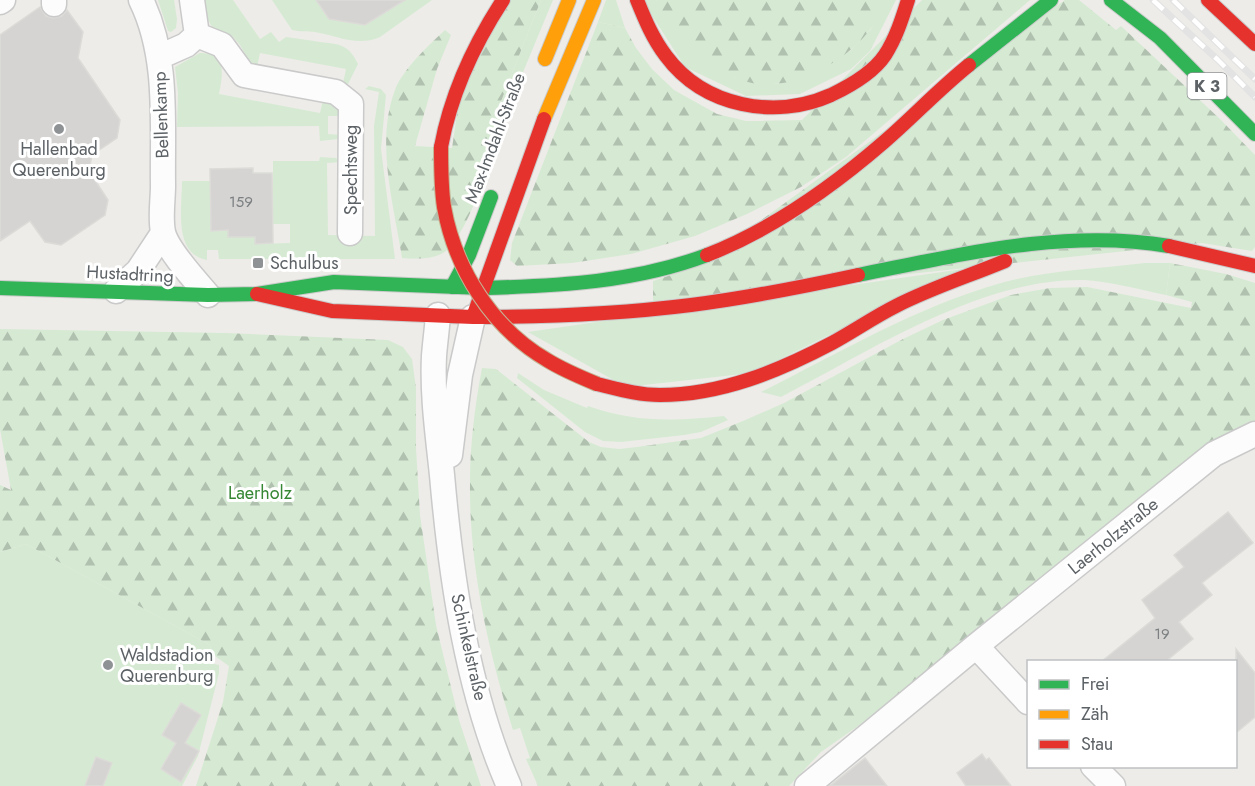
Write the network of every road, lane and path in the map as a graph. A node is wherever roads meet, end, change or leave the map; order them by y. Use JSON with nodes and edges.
{"nodes":[{"id":1,"x":141,"y":0,"type":"edge"},
{"id":2,"x":192,"y":0,"type":"edge"},
{"id":3,"x":503,"y":0,"type":"edge"},
{"id":4,"x":569,"y":0,"type":"edge"},
{"id":5,"x":594,"y":0,"type":"edge"},
{"id":6,"x":637,"y":0,"type":"edge"},
{"id":7,"x":908,"y":0,"type":"edge"},
{"id":8,"x":1051,"y":0,"type":"edge"},
{"id":9,"x":1111,"y":0,"type":"edge"},
{"id":10,"x":1208,"y":0,"type":"edge"},
{"id":11,"x":197,"y":36,"type":"junction"},
{"id":12,"x":1255,"y":44,"type":"edge"},
{"id":13,"x":159,"y":57,"type":"junction"},
{"id":14,"x":539,"y":73,"type":"dead end"},
{"id":15,"x":1255,"y":134,"type":"edge"},
{"id":16,"x":494,"y":189,"type":"dead end"},
{"id":17,"x":350,"y":232,"type":"dead end"},
{"id":18,"x":163,"y":233,"type":"junction"},
{"id":19,"x":1051,"y":241,"type":"junction"},
{"id":20,"x":1255,"y":266,"type":"edge"},
{"id":21,"x":0,"y":288,"type":"edge"},
{"id":22,"x":483,"y":288,"type":"junction"},
{"id":23,"x":116,"y":291,"type":"junction"},
{"id":24,"x":257,"y":294,"type":"junction"},
{"id":25,"x":208,"y":295,"type":"junction"},
{"id":26,"x":445,"y":302,"type":"junction"},
{"id":27,"x":473,"y":317,"type":"junction"},
{"id":28,"x":1255,"y":434,"type":"edge"},
{"id":29,"x":444,"y":505,"type":"junction"},
{"id":30,"x":976,"y":646,"type":"junction"},
{"id":31,"x":1027,"y":700,"type":"edge"},
{"id":32,"x":1095,"y":768,"type":"edge"},
{"id":33,"x":508,"y":786,"type":"edge"},
{"id":34,"x":807,"y":786,"type":"edge"},
{"id":35,"x":1113,"y":786,"type":"edge"}],
"edges":[{"from":1,"to":13,"type":"street","name":"Bellenkamp"},
{"from":2,"to":11,"type":"street"},
{"from":3,"to":19,"type":"main road","bridge":true},
{"from":4,"to":14,"type":"main road","name":"Max-Imdahl-Straße"},
{"from":5,"to":22,"type":"main road"},
{"from":6,"to":7,"type":"main road"},
{"from":8,"to":22,"type":"main road","name":"Hustadtring"},
{"from":9,"to":15,"type":"main road","number":"K 3"},
{"from":10,"to":12,"type":"main road"},
{"from":11,"to":13,"type":"street"},
{"from":11,"to":17,"type":"street","name":"Spechtsweg"},
{"from":13,"to":18,"type":"street","name":"Bellenkamp"},
{"from":16,"to":26,"type":"main road","name":"Max-Imdahl-Straße"},
{"from":18,"to":23,"type":"street"},
{"from":18,"to":25,"type":"street"},
{"from":19,"to":20,"type":"main road"},
{"from":19,"to":27,"type":"main road","name":"Hustadtring"},
{"from":21,"to":23,"type":"main road","name":"Hustadtring"},
{"from":22,"to":26,"type":"main road","name":"Hustadtring"},
{"from":22,"to":27,"type":"main road"},
{"from":23,"to":25,"type":"main road","name":"Hustadtring"},
{"from":24,"to":25,"type":"main road","name":"Hustadtring"},
{"from":24,"to":26,"type":"main road","name":"Hustadtring"},
{"from":24,"to":26,"type":"main road","name":"Hustadtring"},
{"from":26,"to":27,"type":"main road","name":"Hustadtring"},
{"from":26,"to":29,"type":"street","name":"Schinkelstraße"},
{"from":27,"to":29,"type":"street","name":"Schinkelstraße"},
{"from":28,"to":30,"type":"street","name":"Laerholzstraße"},
{"from":29,"to":33,"type":"street","name":"Schinkelstraße"},
{"from":30,"to":31,"type":"street"},
{"from":30,"to":34,"type":"street","name":"Laerholzstraße"},
{"from":32,"to":35,"type":"street"}]}
